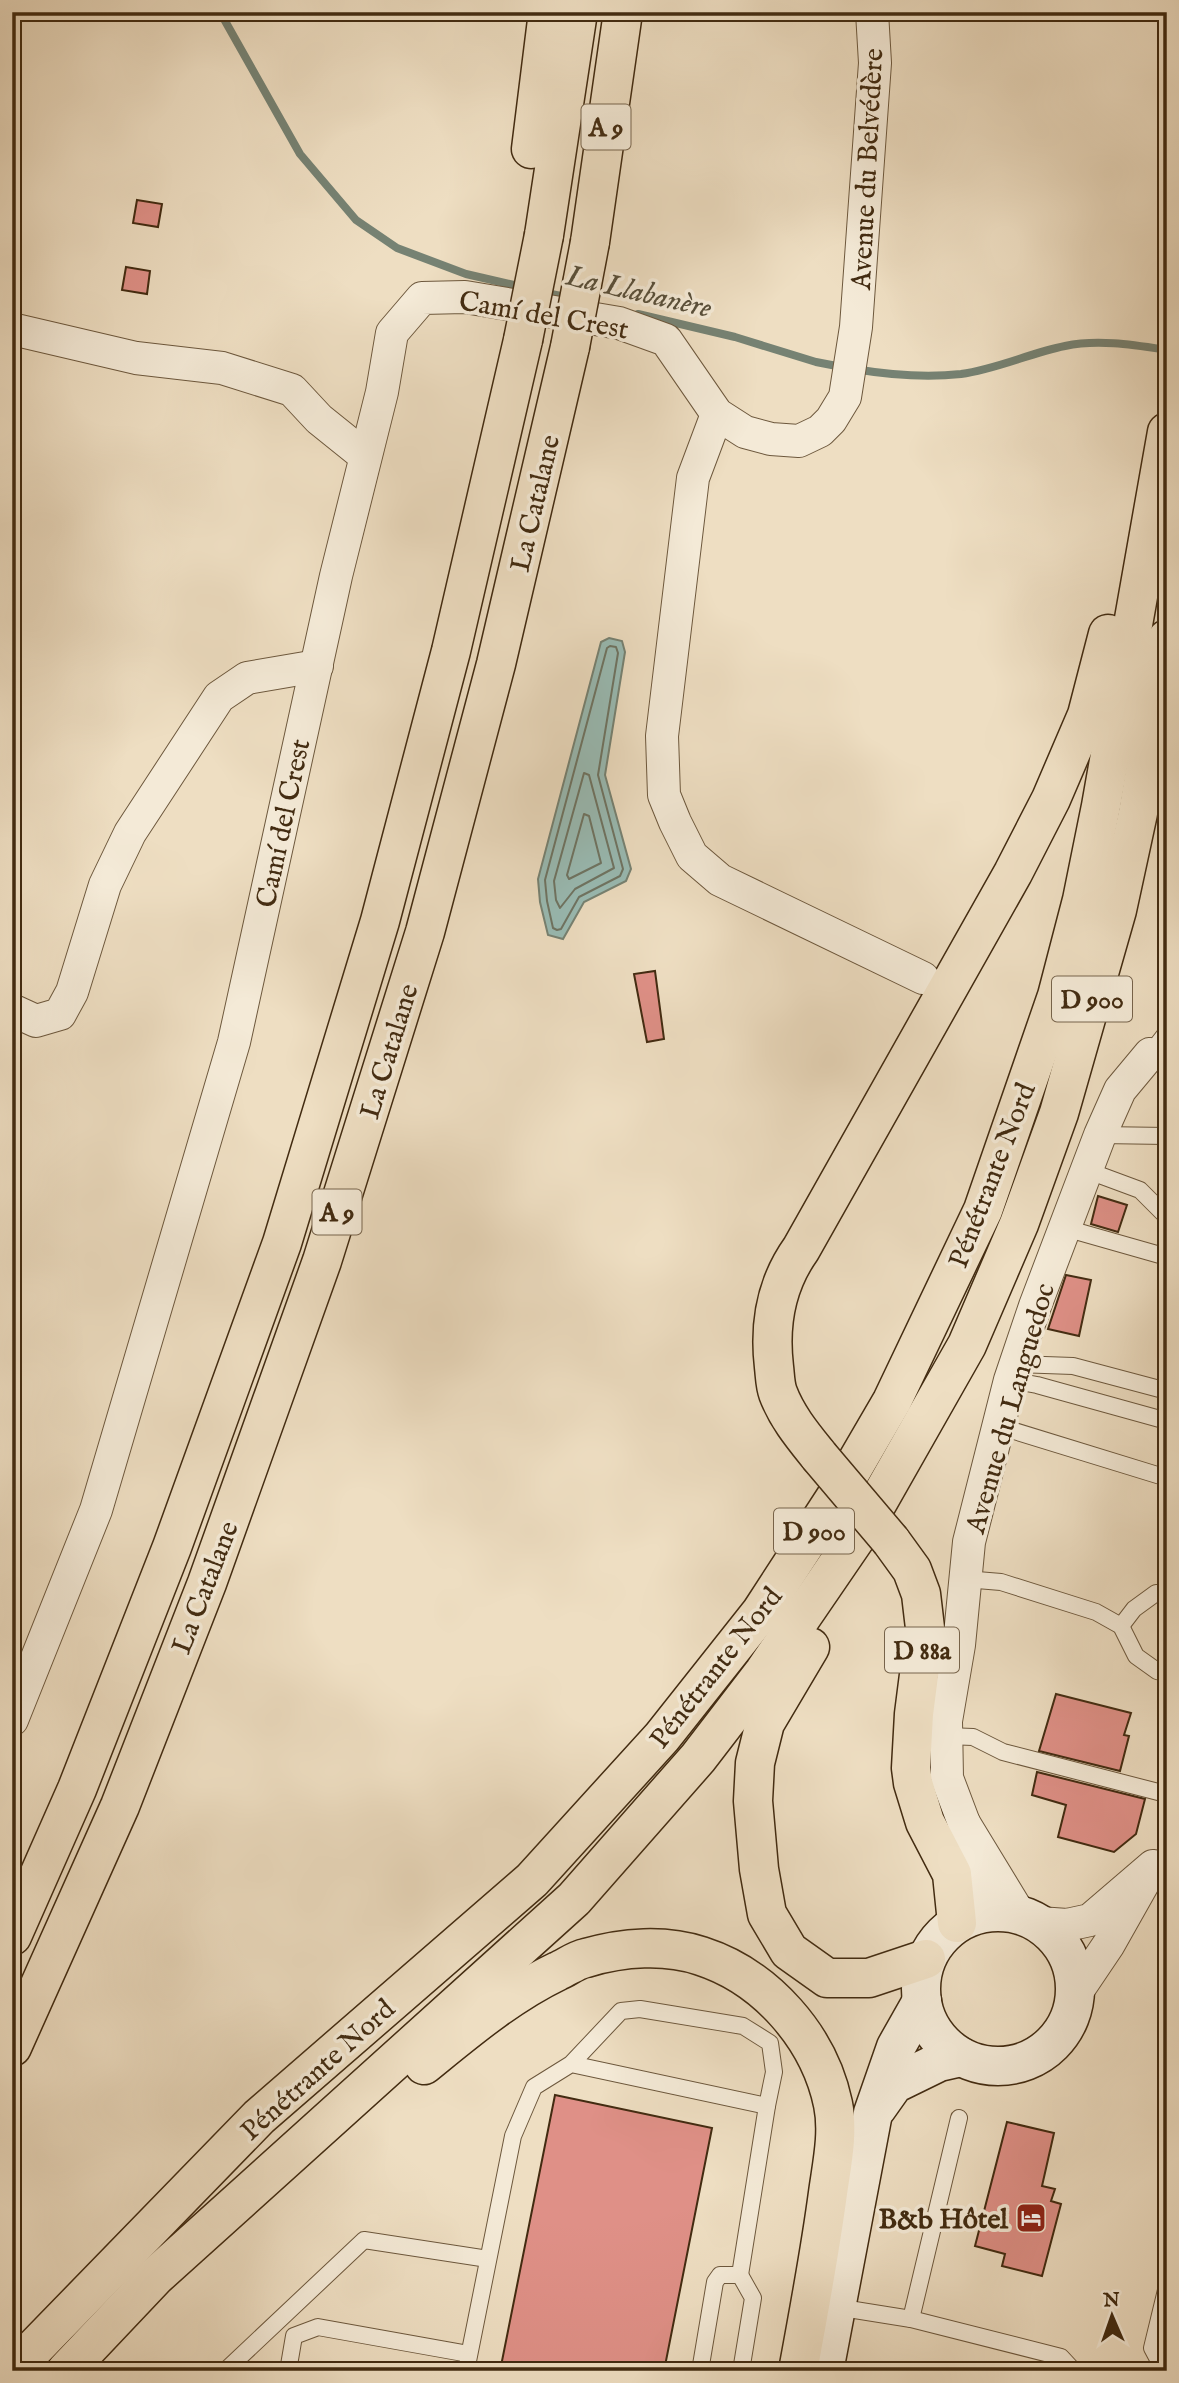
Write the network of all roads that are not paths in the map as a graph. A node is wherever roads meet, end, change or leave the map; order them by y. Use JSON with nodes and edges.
{"nodes":[{"id":1,"x":548,"y":12,"type":"edge"},
{"id":2,"x":578,"y":12,"type":"edge"},
{"id":3,"x":623,"y":12,"type":"edge"},
{"id":4,"x":872,"y":12,"type":"edge"},
{"id":5,"x":532,"y":234,"type":"junction"},
{"id":6,"x":12,"y":329,"type":"edge"},
{"id":7,"x":718,"y":414,"type":"junction"},
{"id":8,"x":1167,"y":416,"type":"edge"},
{"id":9,"x":1167,"y":432,"type":"edge"},
{"id":10,"x":365,"y":456,"type":"junction"},
{"id":11,"x":1167,"y":639,"type":"edge"},
{"id":12,"x":317,"y":666,"type":"junction"},
{"id":13,"x":923,"y":978,"type":"dead end"},
{"id":14,"x":12,"y":1010,"type":"edge"},
{"id":15,"x":1161,"y":1046,"type":"edge"},
{"id":16,"x":1100,"y":1135,"type":"junction"},
{"id":17,"x":1167,"y":1136,"type":"edge"},
{"id":18,"x":1087,"y":1170,"type":"junction"},
{"id":19,"x":1167,"y":1217,"type":"edge"},
{"id":20,"x":1065,"y":1228,"type":"junction"},
{"id":21,"x":1167,"y":1257,"type":"edge"},
{"id":22,"x":967,"y":1345,"type":"junction"},
{"id":23,"x":1013,"y":1372,"type":"junction"},
{"id":24,"x":1167,"y":1391,"type":"edge"},
{"id":25,"x":1167,"y":1421,"type":"edge"},
{"id":26,"x":998,"y":1426,"type":"junction"},
{"id":27,"x":1167,"y":1478,"type":"edge"},
{"id":28,"x":965,"y":1579,"type":"junction"},
{"id":29,"x":1156,"y":1593,"type":"dead end"},
{"id":30,"x":1121,"y":1626,"type":"junction"},
{"id":31,"x":1167,"y":1674,"type":"edge"},
{"id":32,"x":12,"y":1720,"type":"edge"},
{"id":33,"x":947,"y":1736,"type":"junction"},
{"id":34,"x":1166,"y":1794,"type":"edge"},
{"id":35,"x":964,"y":1824,"type":"junction"},
{"id":36,"x":1160,"y":1864,"type":"edge"},
{"id":37,"x":966,"y":1919,"type":"junction"},
{"id":38,"x":1030,"y":1919,"type":"junction"},
{"id":39,"x":12,"y":1936,"type":"edge"},
{"id":40,"x":926,"y":1959,"type":"junction"},
{"id":41,"x":1076,"y":1993,"type":"junction"},
{"id":42,"x":922,"y":2001,"type":"junction"},
{"id":43,"x":12,"y":2047,"type":"edge"},
{"id":44,"x":961,"y":2057,"type":"junction"},
{"id":45,"x":570,"y":2064,"type":"junction"},
{"id":46,"x":767,"y":2106,"type":"junction"},
{"id":47,"x":873,"y":2113,"type":"junction"},
{"id":48,"x":959,"y":2118,"type":"dead end"},
{"id":49,"x":488,"y":2259,"type":"junction"},
{"id":50,"x":740,"y":2275,"type":"junction"},
{"id":51,"x":1167,"y":2286,"type":"edge"},
{"id":52,"x":836,"y":2307,"type":"junction"},
{"id":53,"x":911,"y":2319,"type":"junction"},
{"id":54,"x":469,"y":2354,"type":"junction"},
{"id":55,"x":74,"y":2362,"type":"edge"},
{"id":56,"x":1167,"y":2365,"type":"edge"},
{"id":57,"x":821,"y":2370,"type":"edge"},
{"id":58,"x":12,"y":2371,"type":"edge"},
{"id":59,"x":225,"y":2371,"type":"edge"},
{"id":60,"x":288,"y":2371,"type":"edge"},
{"id":61,"x":466,"y":2371,"type":"edge"},
{"id":62,"x":700,"y":2371,"type":"edge"},
{"id":63,"x":741,"y":2371,"type":"edge"},
{"id":64,"x":1074,"y":2371,"type":"edge"}],
"edges":[{"from":1,"to":5,"type":"highway"},
{"from":2,"to":5,"type":"highway","name":"La Catalane","number":"A 9"},
{"from":3,"to":43,"type":"highway","name":"La Catalane","number":"A 9","bridge":true},
{"from":4,"to":7,"type":"street","name":"Avenue du Belvédère"},
{"from":5,"to":39,"type":"highway","name":"La Catalane","number":"A 9","bridge":true},
{"from":6,"to":10,"type":"street"},
{"from":7,"to":10,"type":"street","name":"Camí del Crest"},
{"from":7,"to":13,"type":"street"},
{"from":8,"to":37,"type":"highway","number":"D 88a","bridge":true},
{"from":9,"to":58,"type":"highway","name":"Pénétrante Nord","number":"D 900"},
{"from":10,"to":12,"type":"street","name":"Camí del Crest"},
{"from":11,"to":22,"type":"highway","name":"Pénétrante Nord","number":"D 900"},
{"from":12,"to":14,"type":"street"},
{"from":12,"to":32,"type":"street","name":"Camí del Crest"},
{"from":15,"to":16,"type":"street","name":"Avenue du Languedoc"},
{"from":16,"to":17,"type":"lane"},
{"from":16,"to":18,"type":"street","name":"Avenue du Languedoc"},
{"from":18,"to":19,"type":"lane"},
{"from":18,"to":20,"type":"street","name":"Avenue du Languedoc"},
{"from":20,"to":21,"type":"lane"},
{"from":20,"to":23,"type":"street","name":"Avenue du Languedoc"},
{"from":22,"to":40,"type":"highway"},
{"from":22,"to":55,"type":"highway","name":"Pénétrante Nord","number":"D 900"},
{"from":23,"to":24,"type":"lane"},
{"from":23,"to":25,"type":"lane"},
{"from":23,"to":26,"type":"street","name":"Avenue du Languedoc"},
{"from":26,"to":27,"type":"lane"},
{"from":26,"to":28,"type":"street","name":"Avenue du Languedoc"},
{"from":28,"to":30,"type":"lane"},
{"from":28,"to":33,"type":"street","name":"Avenue du Languedoc"},
{"from":29,"to":30,"type":"lane"},
{"from":30,"to":31,"type":"lane"},
{"from":33,"to":34,"type":"lane"},
{"from":33,"to":35,"type":"street","name":"Avenue du Languedoc"},
{"from":35,"to":37,"type":"street","name":"Avenue du Languedoc"},
{"from":35,"to":38,"type":"street","name":"Avenue du Languedoc"},
{"from":36,"to":38,"type":"street"},
{"from":36,"to":41,"type":"street"},
{"from":37,"to":38,"type":"main road"},
{"from":37,"to":40,"type":"main road"},
{"from":38,"to":41,"type":"main road"},
{"from":40,"to":42,"type":"main road"},
{"from":41,"to":44,"type":"main road"},
{"from":42,"to":44,"type":"main road"},
{"from":42,"to":47,"type":"main road"},
{"from":44,"to":47,"type":"main road"},
{"from":45,"to":46,"type":"lane"},
{"from":45,"to":46,"type":"lane"},
{"from":45,"to":49,"type":"lane"},
{"from":46,"to":50,"type":"lane"},
{"from":47,"to":52,"type":"main road"},
{"from":48,"to":53,"type":"lane"},
{"from":49,"to":54,"type":"lane"},
{"from":49,"to":59,"type":"lane"},
{"from":50,"to":62,"type":"lane"},
{"from":50,"to":63,"type":"lane"},
{"from":51,"to":56,"type":"lane"},
{"from":52,"to":53,"type":"lane"},
{"from":52,"to":57,"type":"main road"},
{"from":53,"to":64,"type":"lane"},
{"from":54,"to":60,"type":"lane"},
{"from":54,"to":61,"type":"lane"},
{"from":55,"to":57,"type":"highway"}]}
